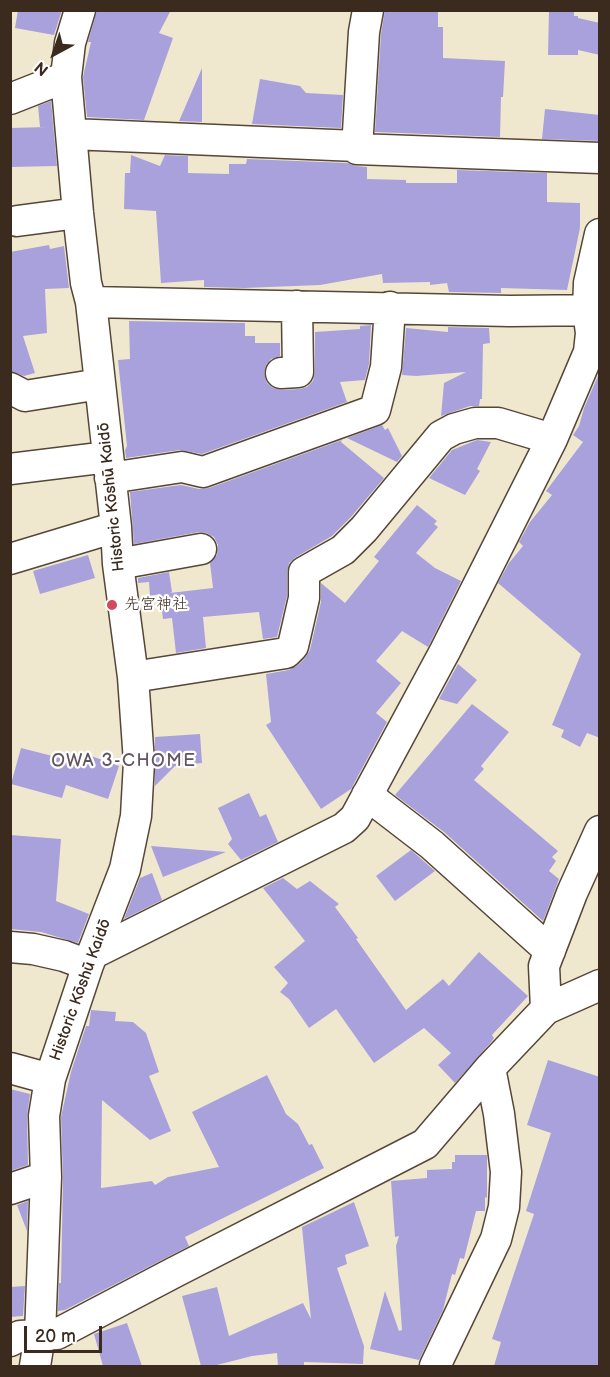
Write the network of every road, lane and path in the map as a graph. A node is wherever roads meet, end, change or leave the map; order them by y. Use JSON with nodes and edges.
{"nodes":[{"id":1,"x":80,"y":10,"type":"edge"},
{"id":2,"x":368,"y":10,"type":"edge"},
{"id":3,"x":66,"y":77,"type":"junction"},
{"id":4,"x":10,"y":99,"type":"edge"},
{"id":5,"x":71,"y":134,"type":"junction"},
{"id":6,"x":357,"y":146,"type":"junction"},
{"id":7,"x":600,"y":158,"type":"edge"},
{"id":8,"x":78,"y":213,"type":"junction"},
{"id":9,"x":17,"y":221,"type":"dead end"},
{"id":10,"x":600,"y":234,"type":"edge"},
{"id":11,"x":91,"y":302,"type":"junction"},
{"id":12,"x":297,"y":306,"type":"junction"},
{"id":13,"x":390,"y":308,"type":"junction"},
{"id":14,"x":594,"y":310,"type":"edge"},
{"id":15,"x":281,"y":373,"type":"dead end"},
{"id":16,"x":100,"y":384,"type":"junction"},
{"id":17,"x":10,"y":388,"type":"edge"},
{"id":18,"x":552,"y":439,"type":"junction"},
{"id":19,"x":109,"y":468,"type":"junction"},
{"id":20,"x":10,"y":469,"type":"edge"},
{"id":21,"x":116,"y":527,"type":"junction"},
{"id":22,"x":201,"y":549,"type":"dead end"},
{"id":23,"x":10,"y":559,"type":"edge"},
{"id":24,"x":118,"y":564,"type":"junction"},
{"id":25,"x":133,"y":677,"type":"junction"},
{"id":26,"x":367,"y":795,"type":"junction"},
{"id":27,"x":600,"y":831,"type":"edge"},
{"id":28,"x":10,"y":947,"type":"edge"},
{"id":29,"x":550,"y":951,"type":"junction"},
{"id":30,"x":91,"y":959,"type":"junction"},
{"id":31,"x":600,"y":985,"type":"edge"},
{"id":32,"x":546,"y":1009,"type":"junction"},
{"id":33,"x":10,"y":1068,"type":"edge"},
{"id":34,"x":490,"y":1068,"type":"junction"},
{"id":35,"x":50,"y":1079,"type":"junction"},
{"id":36,"x":46,"y":1177,"type":"junction"},
{"id":37,"x":10,"y":1189,"type":"edge"},
{"id":38,"x":40,"y":1335,"type":"junction"},
{"id":39,"x":10,"y":1341,"type":"edge"},
{"id":40,"x":35,"y":1366,"type":"edge"},
{"id":41,"x":435,"y":1366,"type":"edge"}],
"edges":[{"from":1,"to":3,"type":"street","name":"Historic Kōshū Kaidō"},
{"from":2,"to":6,"type":"street"},
{"from":3,"to":4,"type":"street"},
{"from":3,"to":5,"type":"street","name":"Historic Kōshū Kaidō"},
{"from":5,"to":6,"type":"street"},
{"from":5,"to":8,"type":"street","name":"Historic Kōshū Kaidō"},
{"from":6,"to":7,"type":"street"},
{"from":8,"to":9,"type":"street"},
{"from":8,"to":11,"type":"street","name":"Historic Kōshū Kaidō"},
{"from":10,"to":14,"type":"street"},
{"from":11,"to":12,"type":"street"},
{"from":11,"to":16,"type":"street","name":"Historic Kōshū Kaidō"},
{"from":12,"to":13,"type":"street"},
{"from":12,"to":15,"type":"street"},
{"from":13,"to":14,"type":"street"},
{"from":13,"to":19,"type":"street"},
{"from":14,"to":18,"type":"street"},
{"from":16,"to":17,"type":"street"},
{"from":16,"to":19,"type":"street","name":"Historic Kōshū Kaidō"},
{"from":18,"to":25,"type":"street"},
{"from":18,"to":26,"type":"street"},
{"from":19,"to":20,"type":"street"},
{"from":19,"to":21,"type":"street","name":"Historic Kōshū Kaidō"},
{"from":21,"to":23,"type":"street"},
{"from":21,"to":24,"type":"street","name":"Historic Kōshū Kaidō"},
{"from":22,"to":24,"type":"street"},
{"from":24,"to":25,"type":"street","name":"Historic Kōshū Kaidō"},
{"from":25,"to":30,"type":"street","name":"Historic Kōshū Kaidō"},
{"from":26,"to":29,"type":"street"},
{"from":26,"to":30,"type":"street"},
{"from":27,"to":29,"type":"street"},
{"from":28,"to":30,"type":"street"},
{"from":29,"to":32,"type":"street"},
{"from":30,"to":35,"type":"street","name":"Historic Kōshū Kaidō"},
{"from":31,"to":32,"type":"street"},
{"from":32,"to":34,"type":"street"},
{"from":33,"to":35,"type":"street"},
{"from":34,"to":38,"type":"street"},
{"from":34,"to":41,"type":"street"},
{"from":35,"to":36,"type":"street","name":"Historic Kōshū Kaidō"},
{"from":36,"to":37,"type":"street"},
{"from":36,"to":38,"type":"street","name":"Historic Kōshū Kaidō"},
{"from":38,"to":39,"type":"street"},
{"from":38,"to":40,"type":"street","name":"Historic Kōshū Kaidō"}]}
